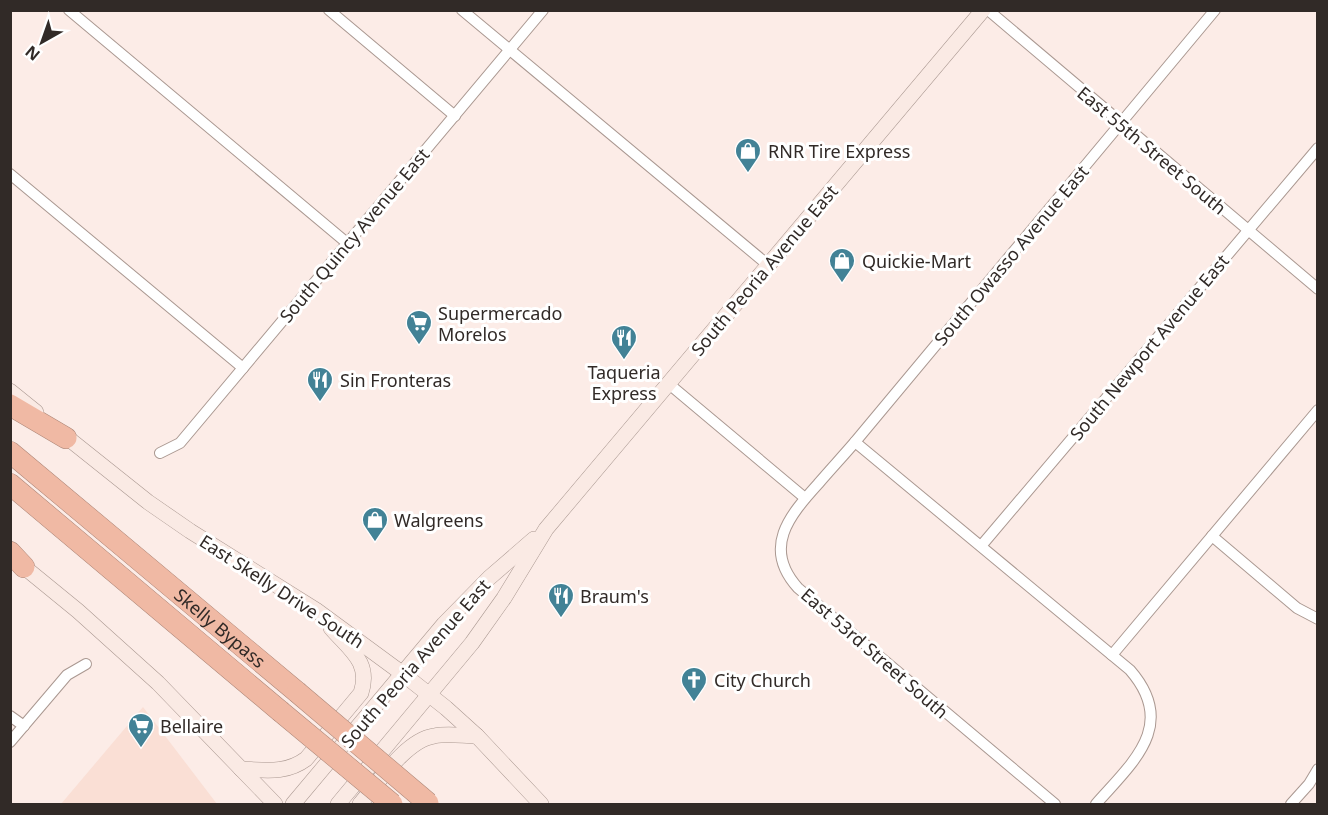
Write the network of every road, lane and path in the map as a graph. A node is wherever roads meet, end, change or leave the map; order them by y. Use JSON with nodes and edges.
{"nodes":[{"id":1,"x":69,"y":10,"type":"edge"},
{"id":2,"x":329,"y":10,"type":"edge"},
{"id":3,"x":462,"y":10,"type":"edge"},
{"id":4,"x":543,"y":10,"type":"edge"},
{"id":5,"x":983,"y":10,"type":"edge"},
{"id":6,"x":988,"y":10,"type":"edge"},
{"id":7,"x":1215,"y":10,"type":"edge"},
{"id":8,"x":510,"y":51,"type":"junction"},
{"id":9,"x":455,"y":116,"type":"junction"},
{"id":10,"x":1120,"y":123,"type":"junction"},
{"id":11,"x":1317,"y":148,"type":"edge"},
{"id":12,"x":10,"y":174,"type":"edge"},
{"id":13,"x":1248,"y":230,"type":"junction"},
{"id":14,"x":347,"y":243,"type":"junction"},
{"id":15,"x":768,"y":265,"type":"junction"},
{"id":16,"x":1317,"y":289,"type":"edge"},
{"id":17,"x":243,"y":368,"type":"junction"},
{"id":18,"x":669,"y":384,"type":"junction"},
{"id":19,"x":10,"y":391,"type":"edge"},
{"id":20,"x":10,"y":405,"type":"edge"},
{"id":21,"x":1317,"y":410,"type":"edge"},
{"id":22,"x":66,"y":438,"type":"junction"},
{"id":23,"x":855,"y":442,"type":"junction"},
{"id":24,"x":10,"y":452,"type":"edge"},
{"id":25,"x":160,"y":453,"type":"dead end"},
{"id":26,"x":10,"y":484,"type":"edge"},
{"id":27,"x":805,"y":498,"type":"junction"},
{"id":28,"x":546,"y":529,"type":"junction"},
{"id":29,"x":1212,"y":536,"type":"junction"},
{"id":30,"x":981,"y":546,"type":"junction"},
{"id":31,"x":15,"y":558,"type":"edge"},
{"id":32,"x":316,"y":610,"type":"junction"},
{"id":33,"x":1317,"y":619,"type":"edge"},
{"id":34,"x":1112,"y":656,"type":"junction"},
{"id":35,"x":86,"y":664,"type":"dead end"},
{"id":36,"x":403,"y":674,"type":"junction"},
{"id":37,"x":430,"y":694,"type":"junction"},
{"id":38,"x":10,"y":716,"type":"edge"},
{"id":39,"x":24,"y":726,"type":"junction"},
{"id":40,"x":477,"y":736,"type":"junction"},
{"id":41,"x":10,"y":742,"type":"edge"},
{"id":42,"x":241,"y":769,"type":"junction"},
{"id":43,"x":1317,"y":769,"type":"edge"},
{"id":44,"x":1313,"y":787,"type":"edge"},
{"id":45,"x":429,"y":803,"type":"edge"},
{"id":46,"x":274,"y":804,"type":"edge"},
{"id":47,"x":293,"y":804,"type":"edge"},
{"id":48,"x":338,"y":804,"type":"edge"},
{"id":49,"x":360,"y":804,"type":"edge"},
{"id":50,"x":392,"y":804,"type":"edge"},
{"id":51,"x":541,"y":804,"type":"edge"},
{"id":52,"x":1055,"y":804,"type":"edge"},
{"id":53,"x":1096,"y":804,"type":"edge"},
{"id":54,"x":1291,"y":804,"type":"edge"}],
"edges":[{"from":1,"to":14,"type":"street"},
{"from":2,"to":9,"type":"street"},
{"from":3,"to":8,"type":"street"},
{"from":4,"to":8,"type":"street","name":"South Quincy Avenue East"},
{"from":5,"to":15,"type":"main road","name":"South Peoria Avenue East"},
{"from":6,"to":10,"type":"street","name":"East 55th Street South"},
{"from":7,"to":10,"type":"street","name":"South Owasso Avenue East"},
{"from":8,"to":9,"type":"street","name":"South Quincy Avenue East"},
{"from":8,"to":15,"type":"street"},
{"from":9,"to":14,"type":"street","name":"South Quincy Avenue East"},
{"from":10,"to":13,"type":"street","name":"East 55th Street South"},
{"from":10,"to":23,"type":"street","name":"South Owasso Avenue East"},
{"from":11,"to":13,"type":"street","name":"South Newport Avenue East"},
{"from":12,"to":17,"type":"street"},
{"from":13,"to":16,"type":"street","name":"East 55th Street South"},
{"from":13,"to":30,"type":"street","name":"South Newport Avenue East"},
{"from":14,"to":17,"type":"street","name":"South Quincy Avenue East"},
{"from":15,"to":18,"type":"main road","name":"South Peoria Avenue East"},
{"from":17,"to":25,"type":"street","name":"South Quincy Avenue East"},
{"from":18,"to":27,"type":"street"},
{"from":18,"to":28,"type":"main road","name":"South Peoria Avenue East"},
{"from":19,"to":22,"type":"main road","name":"East Skelly Drive South"},
{"from":20,"to":22,"type":"highway"},
{"from":21,"to":29,"type":"street"},
{"from":22,"to":32,"type":"main road","name":"East Skelly Drive South"},
{"from":23,"to":27,"type":"street","name":"South Owasso Avenue East"},
{"from":23,"to":30,"type":"street"},
{"from":24,"to":45,"type":"highway","name":"Skelly Bypass","bridge":true},
{"from":26,"to":50,"type":"highway","name":"Skelly Bypass","bridge":true},
{"from":27,"to":52,"type":"street","name":"East 53rd Street South"},
{"from":28,"to":36,"type":"main road","name":"South Peoria Avenue East"},
{"from":28,"to":37,"type":"main road","name":"South Peoria Avenue East"},
{"from":29,"to":33,"type":"street"},
{"from":29,"to":34,"type":"street"},
{"from":30,"to":34,"type":"street"},
{"from":31,"to":42,"type":"main road"},
{"from":32,"to":36,"type":"main road","name":"East Skelly Drive South"},
{"from":32,"to":42,"type":"main road"},
{"from":34,"to":53,"type":"street"},
{"from":35,"to":39,"type":"street"},
{"from":36,"to":37,"type":"main road","name":"East Skelly Drive South"},
{"from":36,"to":47,"type":"main road","name":"South Peoria Avenue East"},
{"from":37,"to":40,"type":"main road","name":"East Skelly Drive South"},
{"from":37,"to":48,"type":"main road","name":"South Peoria Avenue East"},
{"from":38,"to":39,"type":"street"},
{"from":39,"to":41,"type":"street"},
{"from":40,"to":49,"type":"main road"},
{"from":40,"to":51,"type":"main road","name":"East Skelly Drive South"},
{"from":42,"to":46,"type":"main road"},
{"from":43,"to":44,"type":"street"},
{"from":44,"to":54,"type":"street"}]}
